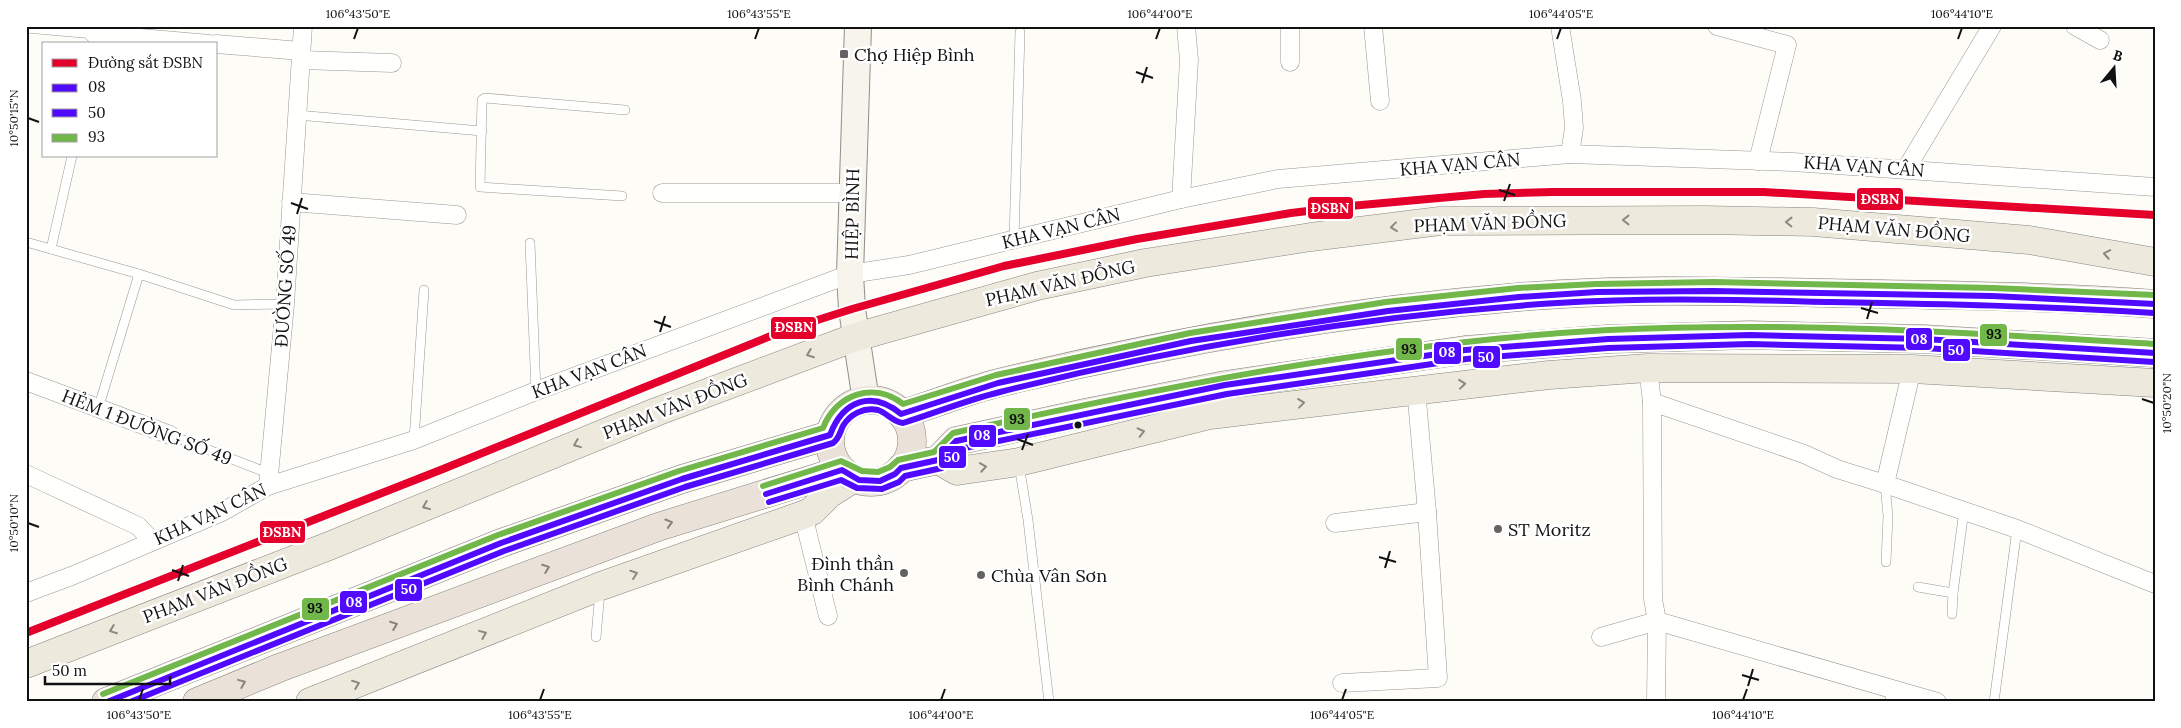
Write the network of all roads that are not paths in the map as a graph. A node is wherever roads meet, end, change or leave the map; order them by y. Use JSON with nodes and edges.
{"nodes":[{"id":1,"x":302,"y":26,"type":"edge"},
{"id":2,"x":858,"y":26,"type":"edge"},
{"id":3,"x":1186,"y":26,"type":"edge"},
{"id":4,"x":1290,"y":26,"type":"edge"},
{"id":5,"x":1373,"y":26,"type":"edge"},
{"id":6,"x":1560,"y":26,"type":"edge"},
{"id":7,"x":1717,"y":26,"type":"edge"},
{"id":8,"x":1992,"y":26,"type":"edge"},
{"id":9,"x":2075,"y":26,"type":"edge"},
{"id":10,"x":26,"y":28,"type":"edge"},
{"id":11,"x":1020,"y":32,"type":"dead end"},
{"id":12,"x":94,"y":35,"type":"edge"},
{"id":13,"x":2100,"y":40,"type":"dead end"},
{"id":14,"x":184,"y":42,"type":"edge"},
{"id":15,"x":218,"y":44,"type":"edge"},
{"id":16,"x":301,"y":56,"type":"junction"},
{"id":17,"x":1290,"y":62,"type":"dead end"},
{"id":18,"x":392,"y":63,"type":"dead end"},
{"id":19,"x":1380,"y":102,"type":"dead end"},
{"id":20,"x":625,"y":110,"type":"dead end"},
{"id":21,"x":297,"y":115,"type":"junction"},
{"id":22,"x":482,"y":131,"type":"junction"},
{"id":23,"x":1570,"y":154,"type":"junction"},
{"id":24,"x":72,"y":158,"type":"edge"},
{"id":25,"x":1758,"y":161,"type":"junction"},
{"id":26,"x":1906,"y":169,"type":"junction"},
{"id":27,"x":2155,"y":186,"type":"edge"},
{"id":28,"x":662,"y":193,"type":"dead end"},
{"id":29,"x":852,"y":193,"type":"junction"},
{"id":30,"x":622,"y":196,"type":"dead end"},
{"id":31,"x":1181,"y":199,"type":"junction"},
{"id":32,"x":291,"y":202,"type":"junction"},
{"id":33,"x":457,"y":214,"type":"dead end"},
{"id":34,"x":1014,"y":240,"type":"junction"},
{"id":35,"x":26,"y":242,"type":"edge"},
{"id":36,"x":530,"y":244,"type":"dead end"},
{"id":37,"x":51,"y":249,"type":"junction"},
{"id":38,"x":2155,"y":262,"type":"edge"},
{"id":39,"x":139,"y":274,"type":"junction"},
{"id":40,"x":850,"y":274,"type":"junction"},
{"id":41,"x":424,"y":290,"type":"dead end"},
{"id":42,"x":285,"y":304,"type":"junction"},
{"id":43,"x":2155,"y":304,"type":"edge"},
{"id":44,"x":856,"y":337,"type":"junction"},
{"id":45,"x":2155,"y":353,"type":"edge"},
{"id":46,"x":1648,"y":368,"type":"junction"},
{"id":47,"x":1912,"y":369,"type":"junction"},
{"id":48,"x":26,"y":381,"type":"edge"},
{"id":49,"x":2155,"y":383,"type":"edge"},
{"id":50,"x":1416,"y":389,"type":"junction"},
{"id":51,"x":536,"y":391,"type":"junction"},
{"id":52,"x":866,"y":401,"type":"junction"},
{"id":53,"x":1652,"y":402,"type":"junction"},
{"id":54,"x":98,"y":409,"type":"junction"},
{"id":55,"x":901,"y":414,"type":"junction"},
{"id":56,"x":170,"y":435,"type":"joint"},
{"id":57,"x":830,"y":435,"type":"junction"},
{"id":58,"x":414,"y":440,"type":"junction"},
{"id":59,"x":938,"y":460,"type":"junction"},
{"id":60,"x":1019,"y":462,"type":"junction"},
{"id":61,"x":901,"y":468,"type":"junction"},
{"id":62,"x":26,"y":474,"type":"edge"},
{"id":63,"x":848,"y":474,"type":"junction"},
{"id":64,"x":268,"y":480,"type":"junction"},
{"id":65,"x":1885,"y":484,"type":"junction"},
{"id":66,"x":1964,"y":510,"type":"junction"},
{"id":67,"x":1427,"y":512,"type":"junction"},
{"id":68,"x":803,"y":515,"type":"junction"},
{"id":69,"x":1335,"y":523,"type":"dead end"},
{"id":70,"x":2017,"y":528,"type":"junction"},
{"id":71,"x":152,"y":541,"type":"junction"},
{"id":72,"x":1886,"y":562,"type":"dead end"},
{"id":73,"x":2155,"y":584,"type":"edge"},
{"id":74,"x":601,"y":586,"type":"junction"},
{"id":75,"x":1918,"y":587,"type":"dead end"},
{"id":76,"x":26,"y":593,"type":"edge"},
{"id":77,"x":1953,"y":593,"type":"junction"},
{"id":78,"x":1952,"y":614,"type":"dead end"},
{"id":79,"x":828,"y":616,"type":"dead end"},
{"id":80,"x":1657,"y":621,"type":"junction"},
{"id":81,"x":596,"y":636,"type":"dead end"},
{"id":82,"x":1601,"y":637,"type":"dead end"},
{"id":83,"x":26,"y":664,"type":"edge"},
{"id":84,"x":1342,"y":683,"type":"dead end"},
{"id":85,"x":1890,"y":695,"type":"edge"},
{"id":86,"x":106,"y":702,"type":"edge"},
{"id":87,"x":197,"y":702,"type":"edge"},
{"id":88,"x":310,"y":702,"type":"edge"},
{"id":89,"x":1049,"y":702,"type":"edge"},
{"id":90,"x":1656,"y":702,"type":"edge"},
{"id":91,"x":1937,"y":702,"type":"edge"},
{"id":92,"x":1994,"y":702,"type":"edge"}],
"edges":[{"from":1,"to":16,"type":"street","name":"ĐƯỜNG SỐ 49"},
{"from":2,"to":29,"type":"main road","name":"HIỆP BÌNH"},
{"from":3,"to":31,"type":"street"},
{"from":4,"to":17,"type":"street"},
{"from":5,"to":19,"type":"street"},
{"from":6,"to":23,"type":"street"},
{"from":7,"to":25,"type":"street"},
{"from":8,"to":26,"type":"street"},
{"from":9,"to":13,"type":"street"},
{"from":10,"to":12,"type":"lane"},
{"from":11,"to":34,"type":"lane"},
{"from":12,"to":14,"type":"street"},
{"from":15,"to":16,"type":"street"},
{"from":16,"to":18,"type":"street"},
{"from":16,"to":21,"type":"street","name":"ĐƯỜNG SỐ 49"},
{"from":20,"to":22,"type":"lane"},
{"from":21,"to":22,"type":"lane"},
{"from":21,"to":32,"type":"street","name":"ĐƯỜNG SỐ 49"},
{"from":22,"to":30,"type":"lane"},
{"from":23,"to":25,"type":"street","name":"KHA VẠN CÂN"},
{"from":23,"to":31,"type":"street","name":"KHA VẠN CÂN"},
{"from":24,"to":37,"type":"lane"},
{"from":25,"to":26,"type":"street","name":"KHA VẠN CÂN"},
{"from":26,"to":27,"type":"street","name":"KHA VẠN CÂN"},
{"from":28,"to":29,"type":"street"},
{"from":29,"to":40,"type":"main road","name":"HIỆP BÌNH"},
{"from":31,"to":34,"type":"street","name":"KHA VẠN CÂN"},
{"from":32,"to":33,"type":"street"},
{"from":32,"to":42,"type":"street","name":"ĐƯỜNG SỐ 49"},
{"from":34,"to":40,"type":"street","name":"KHA VẠN CÂN"},
{"from":35,"to":37,"type":"lane"},
{"from":36,"to":51,"type":"lane"},
{"from":37,"to":39,"type":"lane"},
{"from":38,"to":44,"type":"main road","name":"PHẠM VĂN ĐỒNG","one_way":true},
{"from":39,"to":42,"type":"lane"},
{"from":39,"to":54,"type":"lane"},
{"from":40,"to":44,"type":"main road","name":"HIỆP BÌNH"},
{"from":40,"to":51,"type":"street","name":"KHA VẠN CÂN"},
{"from":41,"to":58,"type":"lane"},
{"from":42,"to":64,"type":"street","name":"ĐƯỜNG SỐ 49"},
{"from":43,"to":55,"type":"highway"},
{"from":44,"to":52,"type":"main road","name":"HIỆP BÌNH"},
{"from":44,"to":83,"type":"main road","name":"PHẠM VĂN ĐỒNG","one_way":true},
{"from":45,"to":59,"type":"highway"},
{"from":46,"to":47,"type":"main road"},
{"from":50,"to":46,"type":"main road","one_way":true},
{"from":46,"to":53,"type":"street"},
{"from":47,"to":49,"type":"main road"},
{"from":47,"to":65,"type":"street"},
{"from":48,"to":54,"type":"street","name":"HẺM 1 ĐƯỜNG SỐ 49"},
{"from":60,"to":50,"type":"main road","one_way":true},
{"from":50,"to":67,"type":"street"},
{"from":51,"to":58,"type":"street","name":"KHA VẠN CÂN"},
{"from":52,"to":55,"type":"highway"},
{"from":52,"to":57,"type":"highway"},
{"from":53,"to":65,"type":"street"},
{"from":53,"to":80,"type":"street"},
{"from":54,"to":56,"type":"street","name":"HẺM 1 ĐƯỜNG SỐ 49"},
{"from":55,"to":61,"type":"highway"},
{"from":56,"to":64,"type":"lane","name":"HẺM 1 ĐƯỜNG SỐ 49"},
{"from":57,"to":63,"type":"highway"},
{"from":57,"to":86,"type":"highway"},
{"from":58,"to":64,"type":"street","name":"KHA VẠN CÂN"},
{"from":59,"to":60,"type":"main road","one_way":true},
{"from":59,"to":61,"type":"highway"},
{"from":60,"to":89,"type":"lane"},
{"from":61,"to":63,"type":"highway"},
{"from":62,"to":71,"type":"street"},
{"from":63,"to":68,"type":"main road"},
{"from":87,"to":63,"type":"highway","one_way":true},
{"from":64,"to":71,"type":"street","name":"KHA VẠN CÂN"},
{"from":65,"to":66,"type":"street"},
{"from":65,"to":72,"type":"lane"},
{"from":66,"to":70,"type":"street"},
{"from":66,"to":77,"type":"lane"},
{"from":67,"to":69,"type":"street"},
{"from":67,"to":84,"type":"street"},
{"from":74,"to":68,"type":"main road","one_way":true},
{"from":68,"to":79,"type":"street"},
{"from":70,"to":73,"type":"street"},
{"from":70,"to":92,"type":"lane"},
{"from":71,"to":76,"type":"street","name":"KHA VẠN CÂN"},
{"from":74,"to":81,"type":"lane"},
{"from":88,"to":74,"type":"main road","one_way":true},
{"from":75,"to":77,"type":"lane"},
{"from":77,"to":78,"type":"lane"},
{"from":80,"to":82,"type":"street"},
{"from":80,"to":85,"type":"street"},
{"from":80,"to":90,"type":"street"},
{"from":85,"to":91,"type":"street"}]}
